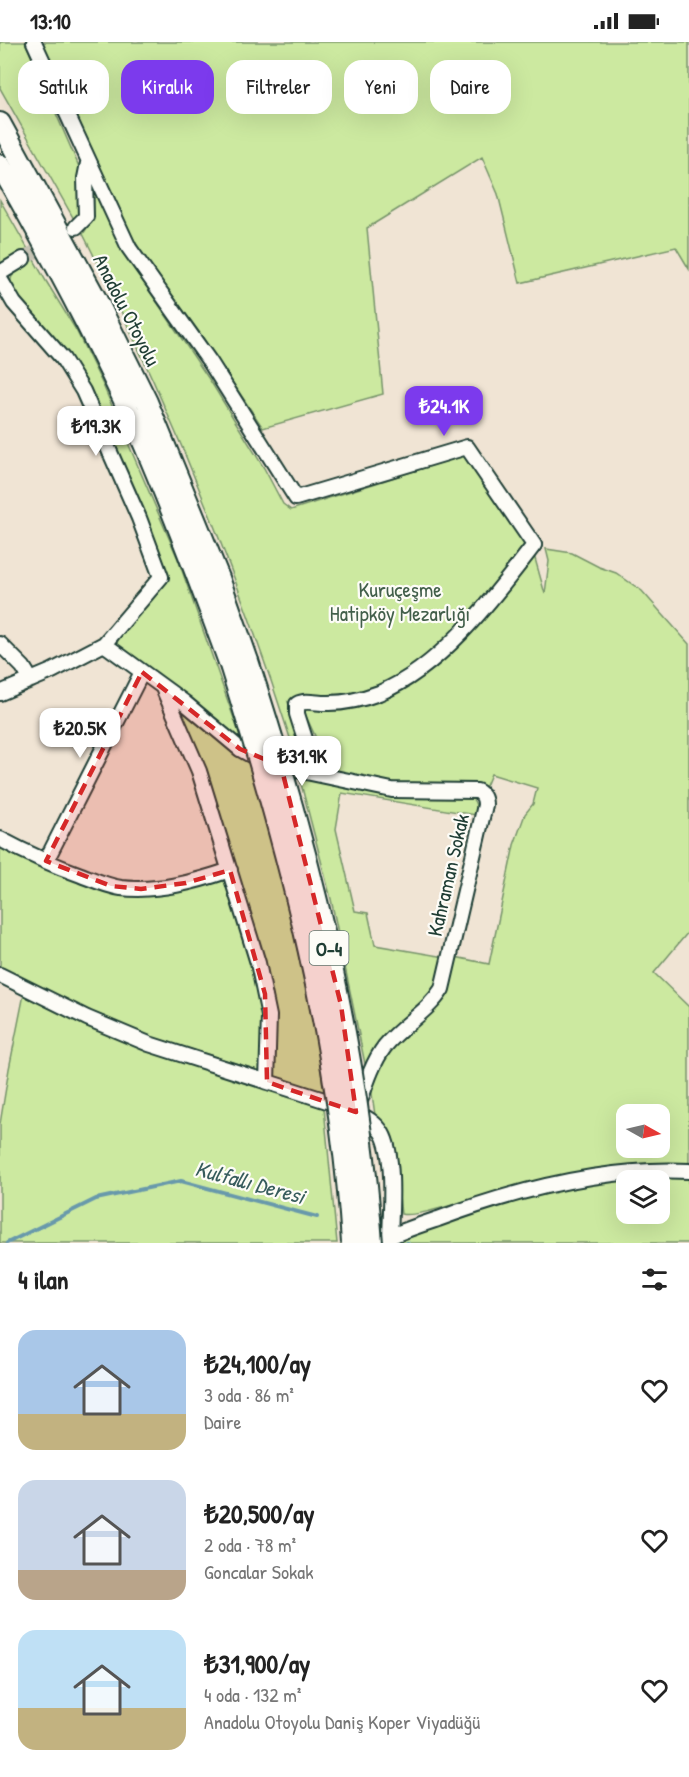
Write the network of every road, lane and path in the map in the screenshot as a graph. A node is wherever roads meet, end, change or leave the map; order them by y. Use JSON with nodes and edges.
{"nodes":[{"id":1,"x":34,"y":42,"type":"edge"},
{"id":2,"x":0,"y":123,"type":"edge"},
{"id":3,"x":88,"y":163,"type":"junction"},
{"id":4,"x":0,"y":165,"type":"edge"},
{"id":5,"x":76,"y":227,"type":"dead end"},
{"id":6,"x":23,"y":259,"type":"tunnel mouth"},
{"id":7,"x":0,"y":273,"type":"edge"},
{"id":8,"x":0,"y":279,"type":"edge"},
{"id":9,"x":0,"y":644,"type":"edge"},
{"id":10,"x":104,"y":644,"type":"junction"},
{"id":11,"x":239,"y":663,"type":"junction"},
{"id":12,"x":142,"y":672,"type":"junction"},
{"id":13,"x":31,"y":680,"type":"junction"},
{"id":14,"x":162,"y":686,"type":"junction"},
{"id":15,"x":0,"y":693,"type":"edge"},
{"id":16,"x":296,"y":770,"type":"junction"},
{"id":17,"x":0,"y":839,"type":"edge"},
{"id":18,"x":46,"y":861,"type":"junction"},
{"id":19,"x":230,"y":870,"type":"junction"},
{"id":20,"x":0,"y":975,"type":"edge"},
{"id":21,"x":267,"y":1082,"type":"junction"},
{"id":22,"x":356,"y":1112,"type":"junction"},
{"id":23,"x":689,"y":1171,"type":"edge"},
{"id":24,"x":379,"y":1241,"type":"edge"},
{"id":25,"x":352,"y":1243,"type":"edge"}],
"edges":[{"from":1,"to":3,"type":"street"},
{"from":2,"to":11,"type":"highway","name":"Anadolu Otoyolu","number":"O-4"},
{"from":3,"to":5,"type":"street"},
{"from":3,"to":16,"type":"street"},
{"from":4,"to":11,"type":"highway","name":"Anadolu Otoyolu","number":"O-4"},
{"from":6,"to":7,"type":"street"},
{"from":8,"to":10,"type":"street"},
{"from":9,"to":13,"type":"street"},
{"from":10,"to":12,"type":"street","name":"Kahraman Sokak"},
{"from":10,"to":13,"type":"street"},
{"from":11,"to":24,"type":"highway","number":"O-4","bridge":true},
{"from":11,"to":25,"type":"highway","number":"O-4","bridge":true},
{"from":12,"to":14,"type":"street","name":"Kahraman Sokak"},
{"from":12,"to":18,"type":"street"},
{"from":13,"to":15,"type":"street"},
{"from":14,"to":16,"type":"street","name":"Kahraman Sokak"},
{"from":14,"to":19,"type":"street"},
{"from":16,"to":22,"type":"street","name":"Kahraman Sokak"},
{"from":17,"to":18,"type":"street"},
{"from":18,"to":19,"type":"street"},
{"from":19,"to":21,"type":"street"},
{"from":20,"to":21,"type":"street"},
{"from":21,"to":22,"type":"street"},
{"from":22,"to":24,"type":"street"},
{"from":23,"to":24,"type":"street"}]}
